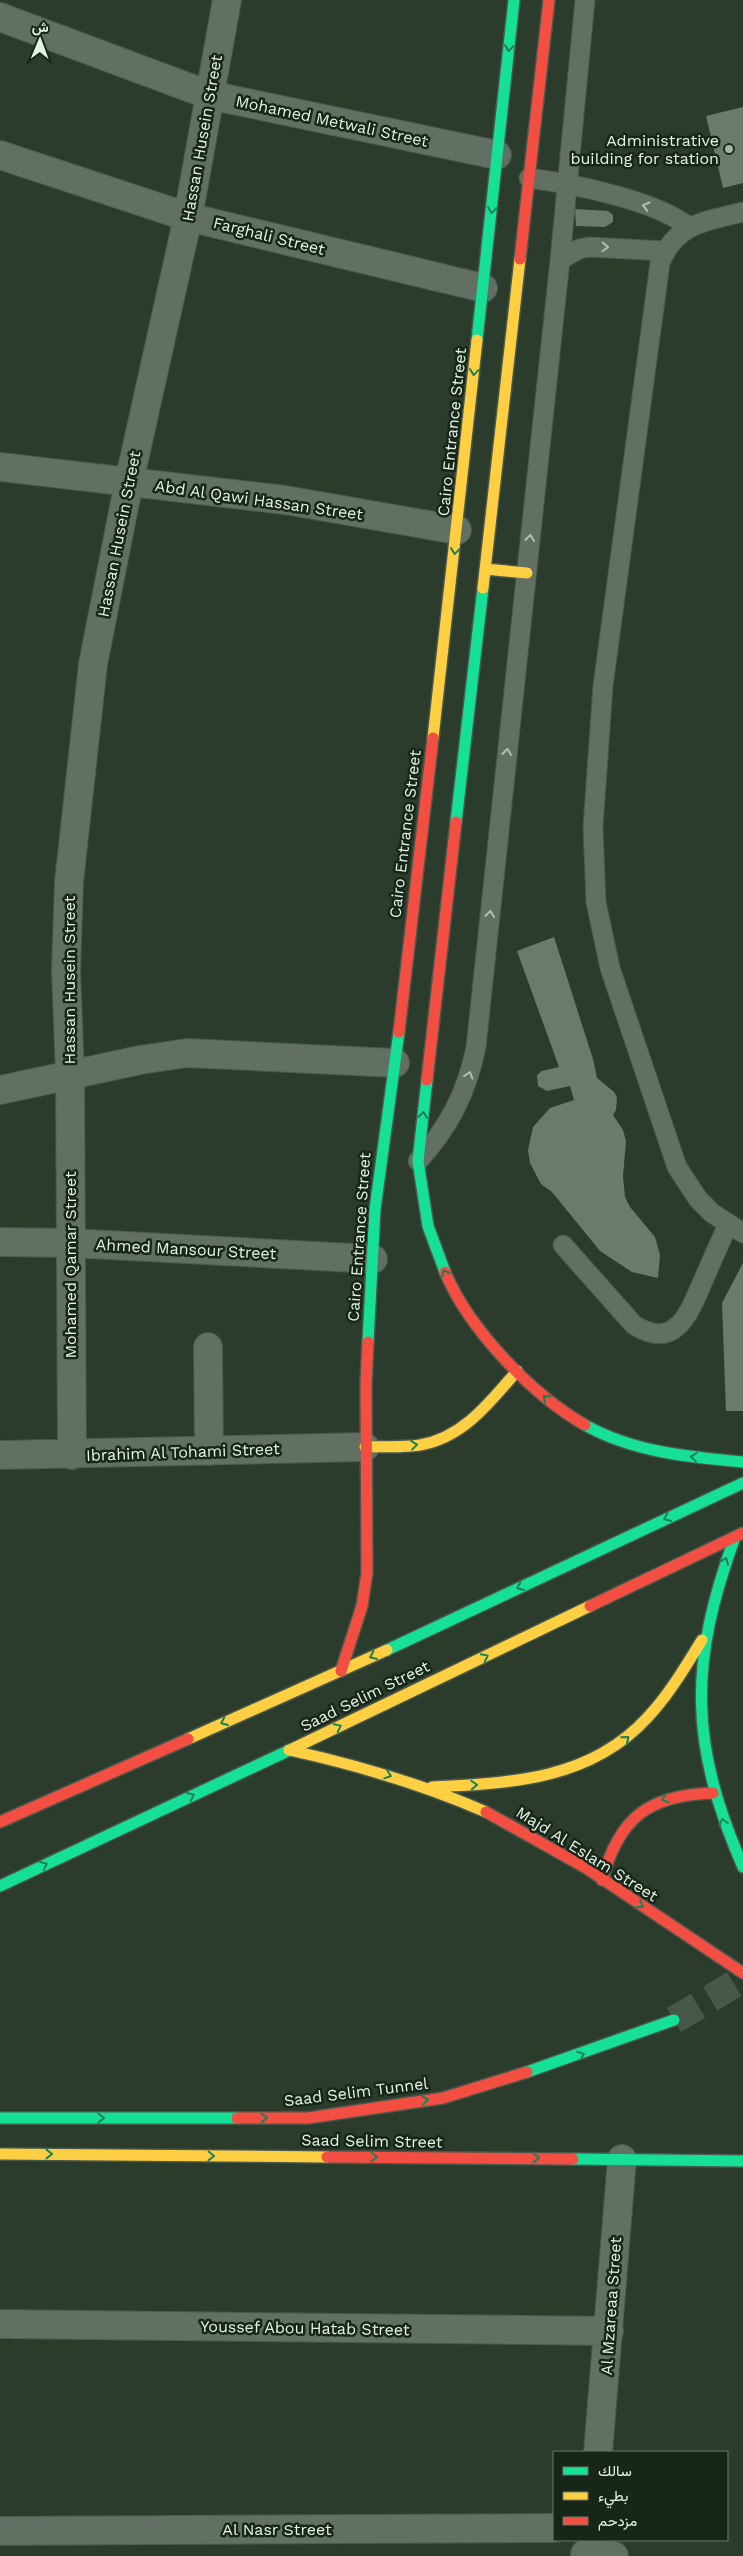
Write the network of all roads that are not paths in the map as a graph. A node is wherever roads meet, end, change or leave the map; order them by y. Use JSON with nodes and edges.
{"nodes":[{"id":1,"x":227,"y":0,"type":"edge"},
{"id":2,"x":514,"y":0,"type":"edge"},
{"id":3,"x":549,"y":0,"type":"edge"},
{"id":4,"x":585,"y":0,"type":"edge"},
{"id":5,"x":0,"y":17,"type":"edge"},
{"id":6,"x":210,"y":95,"type":"junction"},
{"id":7,"x":0,"y":154,"type":"edge"},
{"id":8,"x":497,"y":155,"type":"junction"},
{"id":9,"x":529,"y":178,"type":"junction"},
{"id":10,"x":567,"y":184,"type":"junction"},
{"id":11,"x":743,"y":212,"type":"edge"},
{"id":12,"x":188,"y":217,"type":"junction"},
{"id":13,"x":689,"y":227,"type":"junction"},
{"id":14,"x":665,"y":251,"type":"junction"},
{"id":15,"x":560,"y":260,"type":"junction"},
{"id":16,"x":483,"y":288,"type":"junction"},
{"id":17,"x":0,"y":467,"type":"edge"},
{"id":18,"x":129,"y":482,"type":"junction"},
{"id":19,"x":457,"y":530,"type":"junction"},
{"id":20,"x":484,"y":569,"type":"junction"},
{"id":21,"x":527,"y":573,"type":"junction"},
{"id":22,"x":395,"y":1063,"type":"junction"},
{"id":23,"x":70,"y":1075,"type":"junction"},
{"id":24,"x":0,"y":1090,"type":"edge"},
{"id":25,"x":418,"y":1161,"type":"junction"},
{"id":26,"x":736,"y":1229,"type":"edge"},
{"id":27,"x":0,"y":1242,"type":"edge"},
{"id":28,"x":70,"y":1243,"type":"junction"},
{"id":29,"x":563,"y":1244,"type":"dead end"},
{"id":30,"x":373,"y":1258,"type":"junction"},
{"id":31,"x":208,"y":1347,"type":"dead end"},
{"id":32,"x":517,"y":1371,"type":"junction"},
{"id":33,"x":365,"y":1447,"type":"junction"},
{"id":34,"x":209,"y":1451,"type":"junction"},
{"id":35,"x":0,"y":1455,"type":"edge"},
{"id":36,"x":72,"y":1455,"type":"junction"},
{"id":37,"x":743,"y":1462,"type":"edge"},
{"id":38,"x":743,"y":1483,"type":"edge"},
{"id":39,"x":739,"y":1535,"type":"edge"},
{"id":40,"x":704,"y":1638,"type":"junction"},
{"id":41,"x":341,"y":1671,"type":"junction"},
{"id":42,"x":289,"y":1750,"type":"junction"},
{"id":43,"x":425,"y":1788,"type":"junction"},
{"id":44,"x":713,"y":1792,"type":"junction"},
{"id":45,"x":0,"y":1822,"type":"edge"},
{"id":46,"x":743,"y":1867,"type":"edge"},
{"id":47,"x":602,"y":1880,"type":"junction"},
{"id":48,"x":0,"y":1886,"type":"edge"},
{"id":49,"x":743,"y":1973,"type":"edge"},
{"id":50,"x":674,"y":2020,"type":"tunnel mouth"},
{"id":51,"x":0,"y":2118,"type":"edge"},
{"id":52,"x":0,"y":2154,"type":"edge"},
{"id":53,"x":622,"y":2159,"type":"junction"},
{"id":54,"x":743,"y":2161,"type":"edge"},
{"id":55,"x":0,"y":2324,"type":"edge"},
{"id":56,"x":609,"y":2331,"type":"junction"},
{"id":57,"x":598,"y":2451,"type":"edge"},
{"id":58,"x":553,"y":2528,"type":"edge"},
{"id":59,"x":0,"y":2531,"type":"edge"},
{"id":60,"x":586,"y":2550,"type":"edge"},
{"id":61,"x":614,"y":2556,"type":"edge"}],
"edges":[{"from":1,"to":6,"type":"street","name":"Hassan Husein Street"},
{"from":2,"to":8,"type":"street","name":"Cairo Entrance Street","one_way":true},
{"from":3,"to":9,"type":"street"},
{"from":4,"to":10,"type":"lane"},
{"from":5,"to":6,"type":"street","name":"Mohamed Metwali Street"},
{"from":6,"to":8,"type":"street","name":"Mohamed Metwali Street"},
{"from":6,"to":12,"type":"street","name":"Hassan Husein Street"},
{"from":7,"to":12,"type":"street","name":"Farghali Street"},
{"from":8,"to":16,"type":"street","name":"Cairo Entrance Street","one_way":true},
{"from":9,"to":10,"type":"lane"},
{"from":9,"to":20,"type":"street"},
{"from":13,"to":10,"type":"lane","one_way":true},
{"from":10,"to":15,"type":"lane"},
{"from":11,"to":13,"type":"lane"},
{"from":12,"to":16,"type":"street","name":"Farghali Street"},
{"from":12,"to":18,"type":"street","name":"Hassan Husein Street"},
{"from":13,"to":14,"type":"lane"},
{"from":15,"to":14,"type":"lane","one_way":true},
{"from":14,"to":26,"type":"lane"},
{"from":21,"to":15,"type":"lane","one_way":true},
{"from":16,"to":19,"type":"street","name":"Cairo Entrance Street","one_way":true},
{"from":17,"to":18,"type":"street","name":"Abd Al Qawi Hassan Street"},
{"from":18,"to":19,"type":"street","name":"Abd Al Qawi Hassan Street"},
{"from":18,"to":23,"type":"street","name":"Hassan Husein Street"},
{"from":19,"to":22,"type":"street","name":"Cairo Entrance Street","one_way":true},
{"from":20,"to":21,"type":"street"},
{"from":25,"to":20,"type":"street","one_way":true},
{"from":25,"to":21,"type":"lane","one_way":true},
{"from":22,"to":23,"type":"street"},
{"from":22,"to":30,"type":"street","name":"Cairo Entrance Street"},
{"from":23,"to":24,"type":"street"},
{"from":23,"to":28,"type":"street","name":"Mohamed Qamar Street"},
{"from":32,"to":25,"type":"street","one_way":true},
{"from":26,"to":29,"type":"lane"},
{"from":27,"to":28,"type":"street","name":"Ahmed Mansour Street"},
{"from":28,"to":30,"type":"street","name":"Ahmed Mansour Street"},
{"from":28,"to":36,"type":"street","name":"Mohamed Qamar Street"},
{"from":30,"to":33,"type":"street","name":"Cairo Entrance Street"},
{"from":31,"to":34,"type":"street"},
{"from":33,"to":32,"type":"street","one_way":true},
{"from":37,"to":32,"type":"street","one_way":true},
{"from":33,"to":34,"type":"street","name":"Ibrahim Al Tohami Street"},
{"from":33,"to":41,"type":"street","name":"Cairo Entrance Street"},
{"from":34,"to":36,"type":"street","name":"Ibrahim Al Tohami Street"},
{"from":35,"to":36,"type":"street","name":"Ibrahim Al Tohami Street"},
{"from":38,"to":41,"type":"street","name":"Saad Selim Street","one_way":true},
{"from":40,"to":39,"type":"street","one_way":true},
{"from":42,"to":39,"type":"street","name":"Saad Selim Street","one_way":true},
{"from":43,"to":40,"type":"street","one_way":true},
{"from":40,"to":44,"type":"street"},
{"from":41,"to":45,"type":"street","name":"Saad Selim Street","one_way":true},
{"from":42,"to":43,"type":"street","name":"Majd Al Eslam Street","one_way":true},
{"from":48,"to":42,"type":"street","name":"Saad Selim Street","one_way":true},
{"from":43,"to":47,"type":"street","name":"Majd Al Eslam Street"},
{"from":46,"to":44,"type":"street","one_way":true},
{"from":44,"to":47,"type":"street","one_way":true},
{"from":47,"to":49,"type":"street","name":"Majd Al Eslam Street","one_way":true},
{"from":51,"to":50,"type":"street","name":"Saad Selim Tunnel","one_way":true},
{"from":52,"to":53,"type":"street","name":"Saad Selim Street","one_way":true},
{"from":53,"to":54,"type":"street","name":"Saad Selim Street"},
{"from":53,"to":56,"type":"street","name":"Al Mzareaa Street"},
{"from":55,"to":56,"type":"street","name":"Youssef Abou Hatab Street"},
{"from":56,"to":57,"type":"street","name":"Al Mzareaa Street"},
{"from":58,"to":59,"type":"street","name":"Al Nasr Street"},
{"from":60,"to":61,"type":"street"}]}
